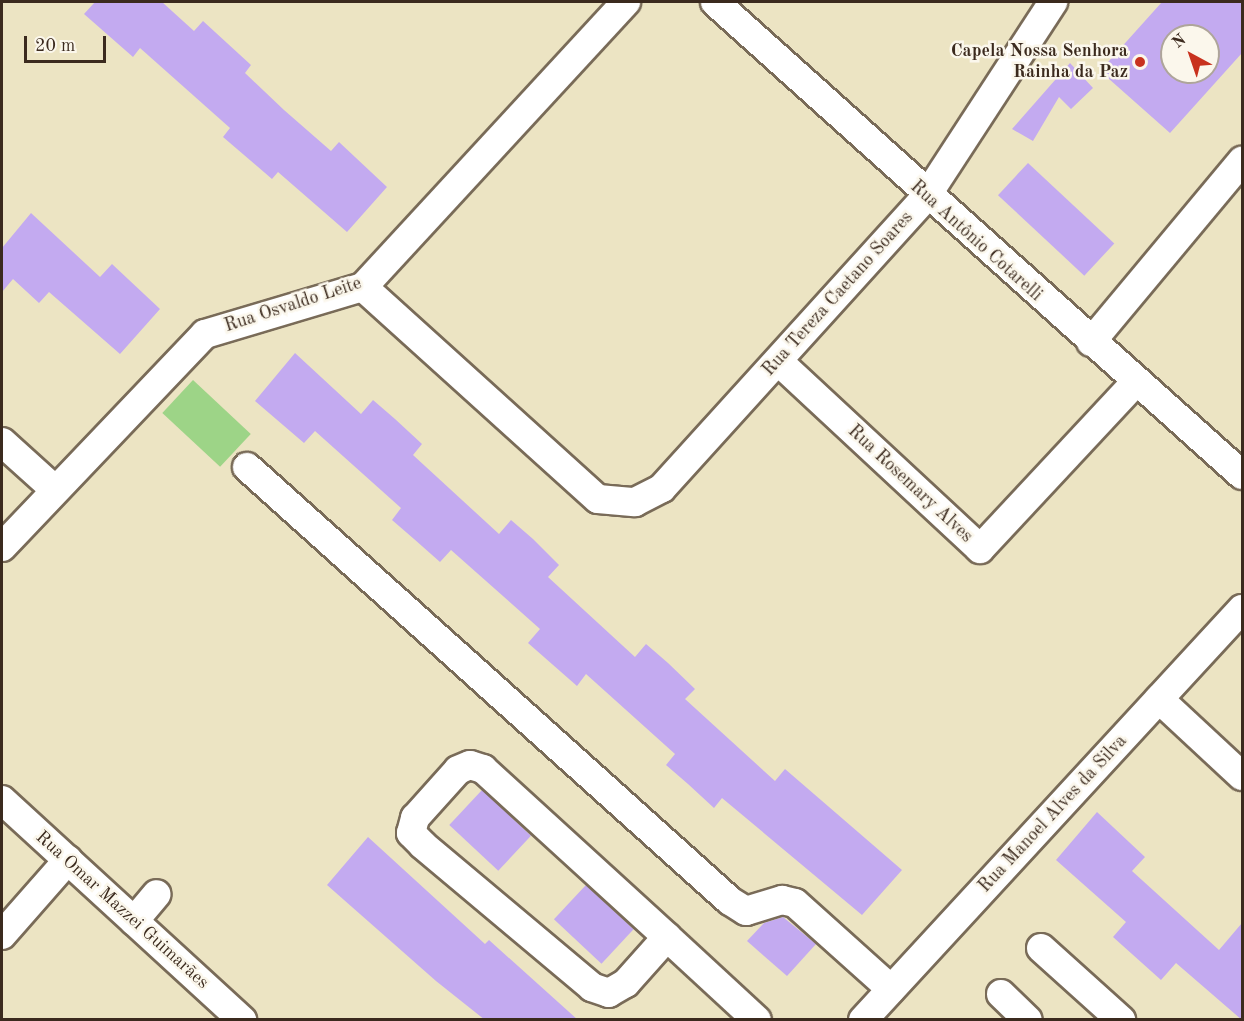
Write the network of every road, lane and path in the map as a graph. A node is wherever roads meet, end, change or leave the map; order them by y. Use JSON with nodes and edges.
{"nodes":[{"id":1,"x":626,"y":2,"type":"edge"},
{"id":2,"x":715,"y":2,"type":"edge"},
{"id":3,"x":1053,"y":2,"type":"edge"},
{"id":4,"x":1242,"y":161,"type":"edge"},
{"id":5,"x":926,"y":197,"type":"junction"},
{"id":6,"x":363,"y":287,"type":"junction"},
{"id":7,"x":1091,"y":342,"type":"junction"},
{"id":8,"x":778,"y":361,"type":"junction"},
{"id":9,"x":1136,"y":382,"type":"junction"},
{"id":10,"x":2,"y":442,"type":"edge"},
{"id":11,"x":247,"y":467,"type":"dead end"},
{"id":12,"x":1242,"y":475,"type":"edge"},
{"id":13,"x":54,"y":489,"type":"junction"},
{"id":14,"x":2,"y":547,"type":"edge"},
{"id":15,"x":1242,"y":609,"type":"edge"},
{"id":16,"x":1159,"y":699,"type":"junction"},
{"id":17,"x":1242,"y":776,"type":"edge"},
{"id":18,"x":2,"y":800,"type":"edge"},
{"id":19,"x":68,"y":860,"type":"junction"},
{"id":20,"x":157,"y":894,"type":"dead end"},
{"id":21,"x":134,"y":921,"type":"junction"},
{"id":22,"x":2,"y":935,"type":"edge"},
{"id":23,"x":667,"y":937,"type":"junction"},
{"id":24,"x":1041,"y":948,"type":"dead end"},
{"id":25,"x":891,"y":989,"type":"junction"},
{"id":26,"x":1001,"y":994,"type":"dead end"},
{"id":27,"x":242,"y":1020,"type":"edge"},
{"id":28,"x":757,"y":1020,"type":"edge"},
{"id":29,"x":863,"y":1020,"type":"edge"},
{"id":30,"x":1028,"y":1020,"type":"edge"},
{"id":31,"x":1121,"y":1020,"type":"edge"}],
"edges":[{"from":1,"to":6,"type":"street","name":"Rua Osvaldo Leite"},
{"from":2,"to":5,"type":"street","name":"Rua Antônio Cotarelli"},
{"from":3,"to":5,"type":"street","name":"Rua Tereza Caetano Soares"},
{"from":4,"to":7,"type":"street"},
{"from":5,"to":7,"type":"street","name":"Rua Antônio Cotarelli"},
{"from":5,"to":8,"type":"street","name":"Rua Tereza Caetano Soares"},
{"from":6,"to":8,"type":"street","name":"Rua Tereza Caetano Soares"},
{"from":6,"to":13,"type":"street","name":"Rua Osvaldo Leite"},
{"from":7,"to":9,"type":"street","name":"Rua Antônio Cotarelli"},
{"from":8,"to":9,"type":"street","name":"Rua Rosemary Alves"},
{"from":9,"to":12,"type":"street","name":"Rua Antônio Cotarelli"},
{"from":10,"to":13,"type":"street"},
{"from":11,"to":25,"type":"street"},
{"from":13,"to":14,"type":"street","name":"Rua Osvaldo Leite"},
{"from":15,"to":16,"type":"street","name":"Rua Manoel Alves da Silva"},
{"from":16,"to":17,"type":"street"},
{"from":16,"to":25,"type":"street","name":"Rua Manoel Alves da Silva"},
{"from":18,"to":19,"type":"street","name":"Rua Omar Mazzei Guimarães"},
{"from":19,"to":21,"type":"street","name":"Rua Omar Mazzei Guimarães"},
{"from":19,"to":22,"type":"street"},
{"from":20,"to":21,"type":"street"},
{"from":21,"to":27,"type":"street","name":"Rua Omar Mazzei Guimarães"},
{"from":23,"to":23,"type":"street"},
{"from":23,"to":28,"type":"street"},
{"from":24,"to":31,"type":"street"},
{"from":25,"to":29,"type":"street","name":"Rua Manoel Alves da Silva"},
{"from":26,"to":30,"type":"street"}]}
